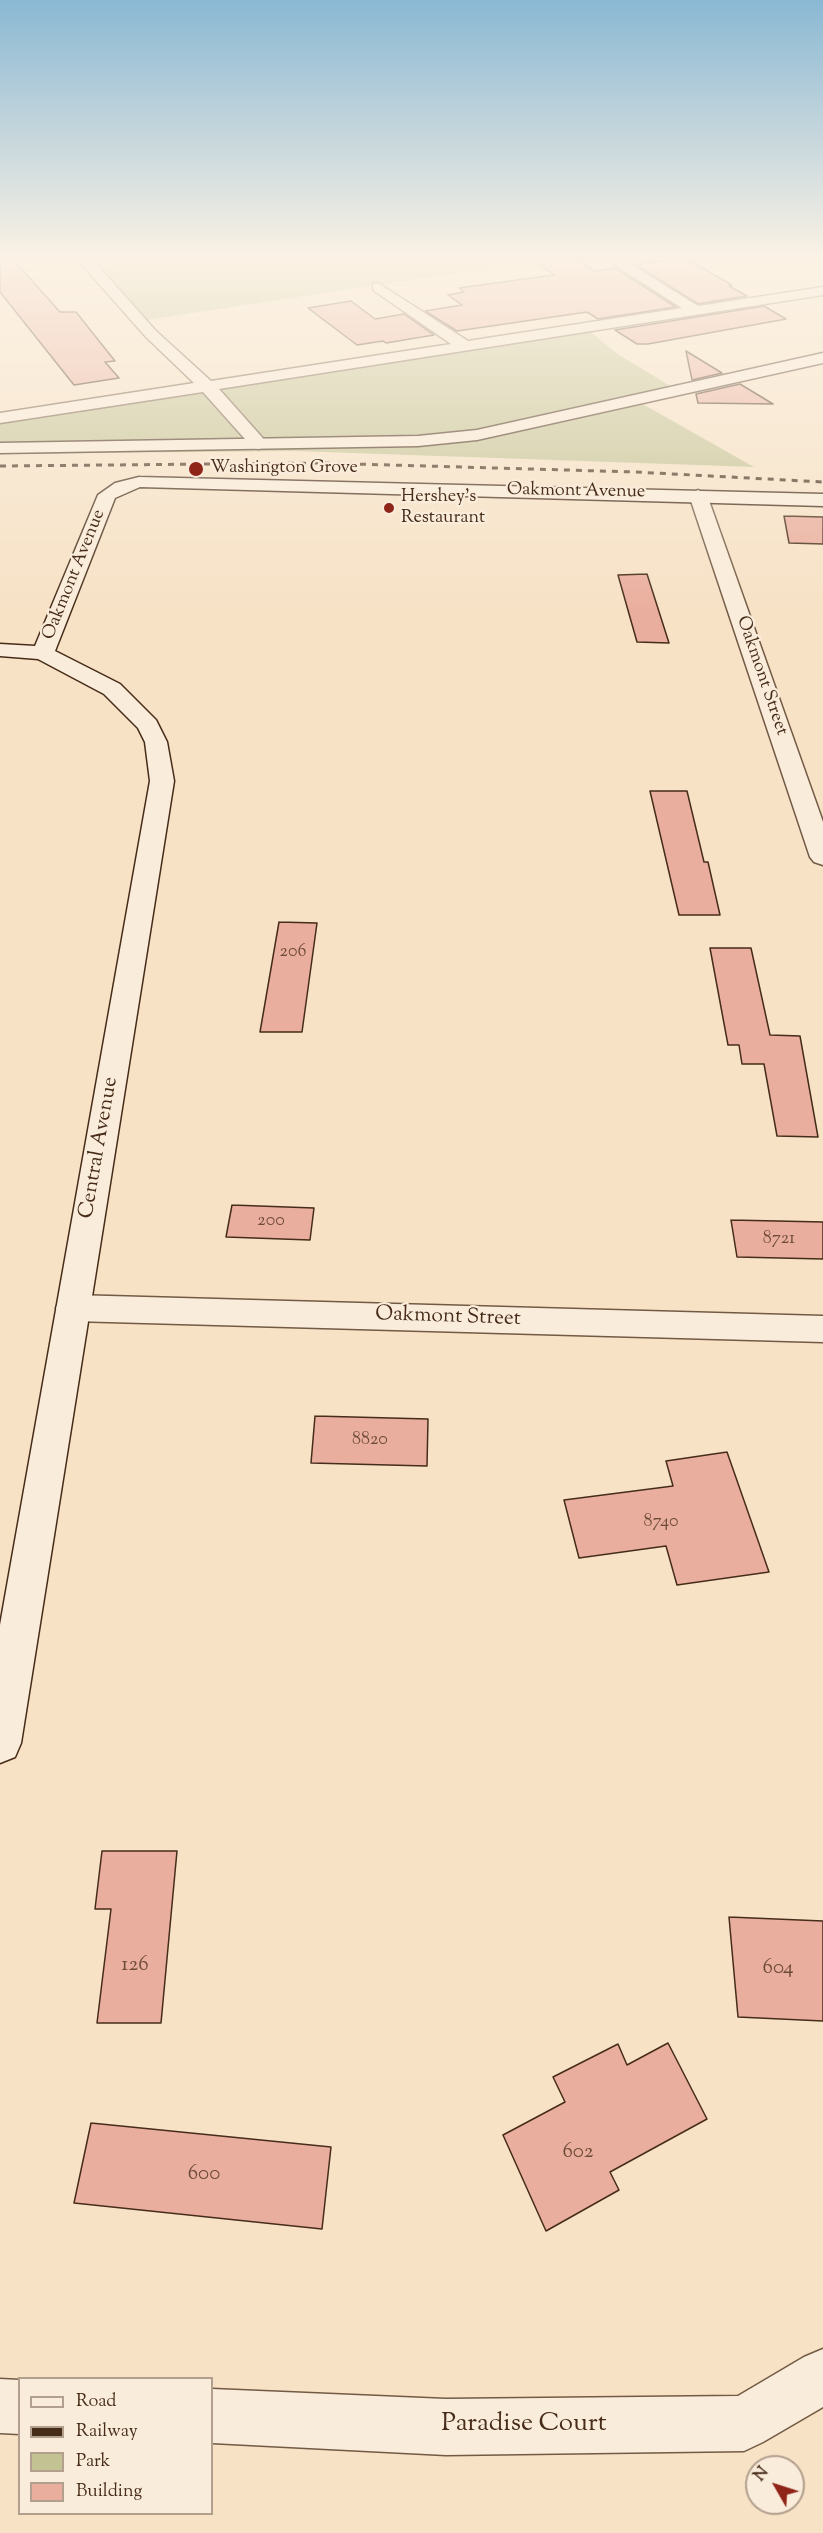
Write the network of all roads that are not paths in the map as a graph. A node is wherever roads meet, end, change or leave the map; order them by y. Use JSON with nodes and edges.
{"nodes":[{"id":1,"x":196,"y":376,"type":"edge"},
{"id":2,"x":277,"y":376,"type":"edge"},
{"id":3,"x":741,"y":376,"type":"edge"},
{"id":4,"x":207,"y":387,"type":"junction"},
{"id":5,"x":0,"y":418,"type":"edge"},
{"id":6,"x":260,"y":444,"type":"junction"},
{"id":7,"x":0,"y":448,"type":"edge"},
{"id":8,"x":698,"y":495,"type":"junction"},
{"id":9,"x":823,"y":500,"type":"edge"},
{"id":10,"x":0,"y":650,"type":"edge"},
{"id":11,"x":43,"y":653,"type":"junction"},
{"id":12,"x":823,"y":856,"type":"edge"},
{"id":13,"x":73,"y":1308,"type":"junction"},
{"id":14,"x":823,"y":1329,"type":"edge"},
{"id":15,"x":0,"y":1743,"type":"edge"},
{"id":16,"x":823,"y":2376,"type":"edge"},
{"id":17,"x":0,"y":2406,"type":"edge"},
{"id":18,"x":18,"y":2407,"type":"edge"},
{"id":19,"x":213,"y":2416,"type":"edge"}],
"edges":[{"from":1,"to":4,"type":"street"},
{"from":2,"to":4,"type":"street"},
{"from":3,"to":6,"type":"street"},
{"from":4,"to":5,"type":"street"},
{"from":4,"to":6,"type":"street"},
{"from":6,"to":7,"type":"street"},
{"from":8,"to":9,"type":"street","name":"Oakmont Avenue"},
{"from":8,"to":11,"type":"street","name":"Oakmont Avenue"},
{"from":8,"to":12,"type":"street","name":"Oakmont Street"},
{"from":10,"to":11,"type":"street","name":"Central Avenue"},
{"from":11,"to":13,"type":"street","name":"Central Avenue"},
{"from":13,"to":14,"type":"street","name":"Oakmont Street"},
{"from":13,"to":15,"type":"street","name":"Central Avenue"},
{"from":16,"to":19,"type":"street","name":"Paradise Court"},
{"from":17,"to":18,"type":"street"}]}
